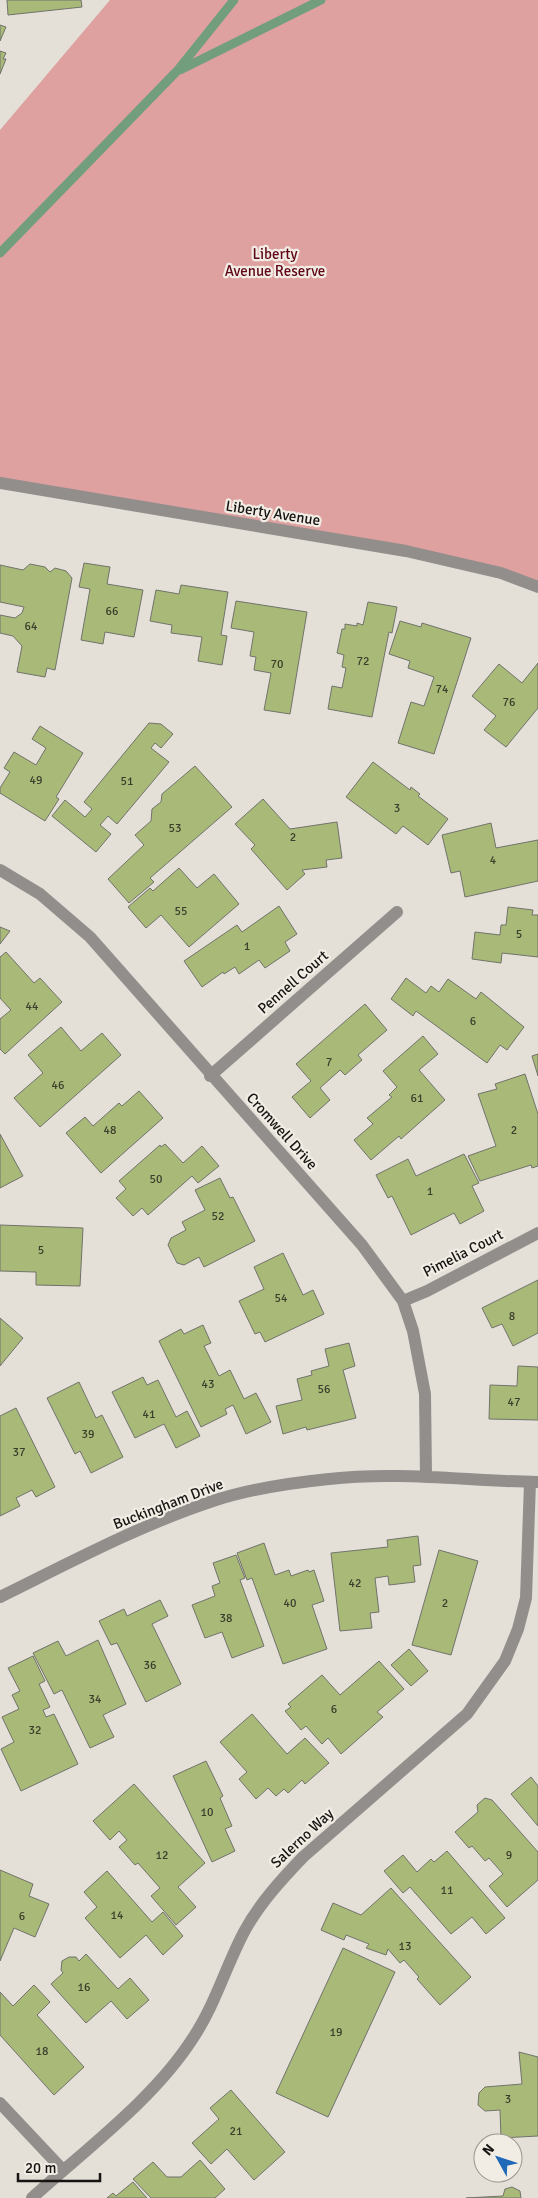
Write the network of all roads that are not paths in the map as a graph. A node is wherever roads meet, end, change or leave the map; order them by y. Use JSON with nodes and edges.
{"nodes":[{"id":1,"x":0,"y":483,"type":"edge"},
{"id":2,"x":538,"y":587,"type":"edge"},
{"id":3,"x":0,"y":870,"type":"edge"},
{"id":4,"x":397,"y":912,"type":"dead end"},
{"id":5,"x":210,"y":1076,"type":"junction"},
{"id":6,"x":538,"y":1233,"type":"edge"},
{"id":7,"x":403,"y":1301,"type":"junction"},
{"id":8,"x":426,"y":1476,"type":"junction"},
{"id":9,"x":534,"y":1482,"type":"edge"},
{"id":10,"x":0,"y":1597,"type":"edge"},
{"id":11,"x":0,"y":2103,"type":"edge"},
{"id":12,"x":63,"y":2170,"type":"junction"},
{"id":13,"x":32,"y":2198,"type":"edge"}],
"edges":[{"from":1,"to":2,"type":"street","name":"Liberty Avenue"},
{"from":3,"to":5,"type":"street","name":"Cromwell Drive"},
{"from":4,"to":5,"type":"street","name":"Pennell Court"},
{"from":5,"to":7,"type":"street","name":"Cromwell Drive"},
{"from":6,"to":7,"type":"street","name":"Pimelia Court"},
{"from":7,"to":8,"type":"street","name":"Cromwell Drive"},
{"from":8,"to":9,"type":"street","name":"Buckingham Drive"},
{"from":8,"to":10,"type":"street","name":"Buckingham Drive"},
{"from":9,"to":12,"type":"street","name":"Salerno Way"},
{"from":11,"to":12,"type":"street"},
{"from":12,"to":13,"type":"street","name":"Salerno Way"}]}
